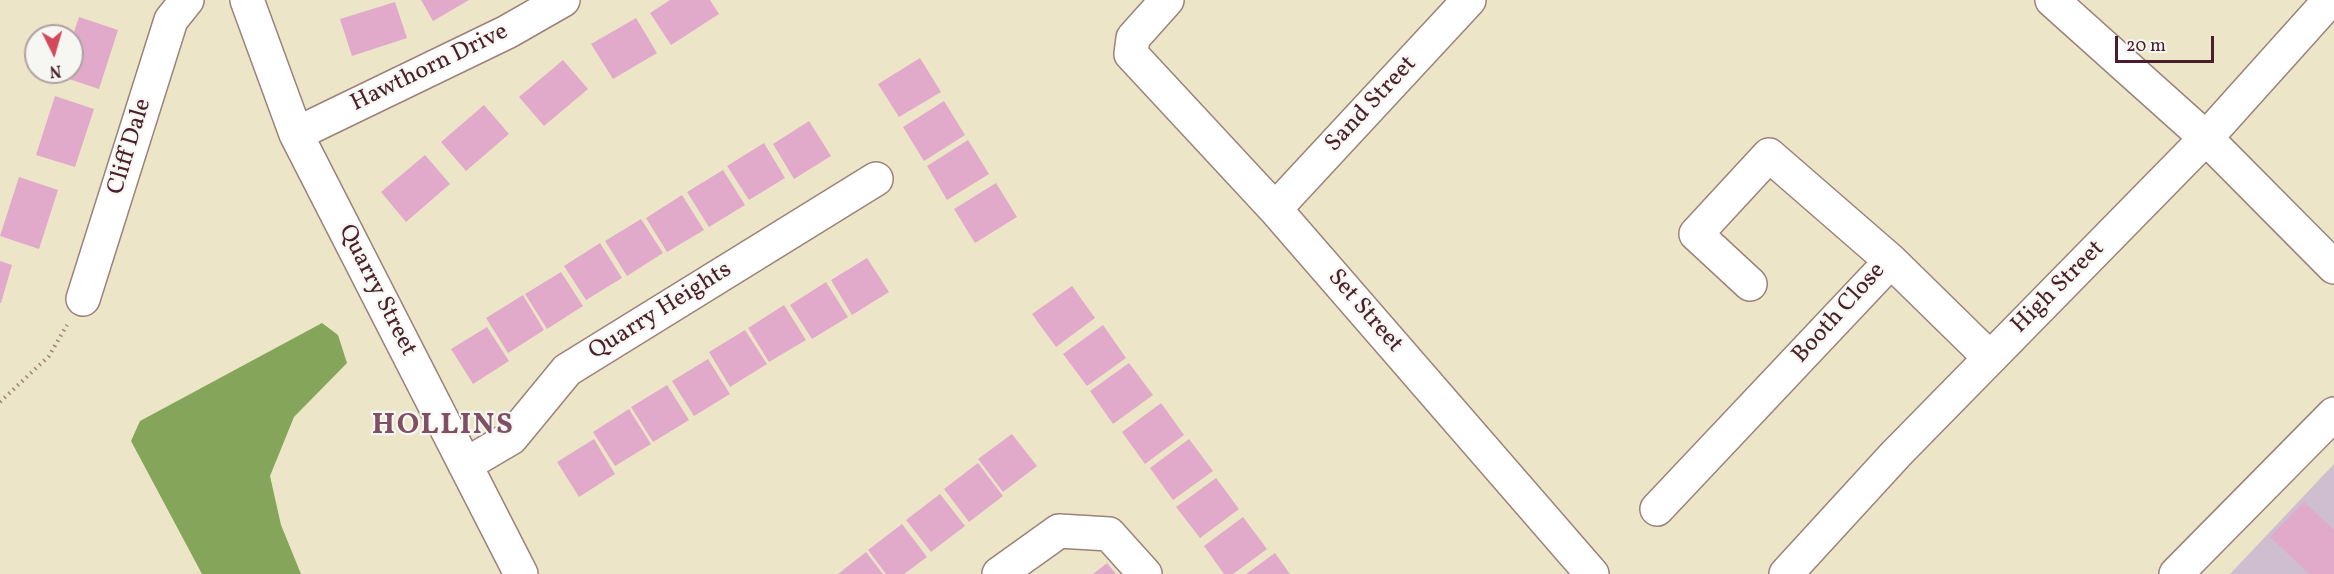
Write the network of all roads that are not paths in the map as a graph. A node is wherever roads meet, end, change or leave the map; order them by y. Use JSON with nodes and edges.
{"nodes":[{"id":1,"x":187,"y":0,"type":"edge"},
{"id":2,"x":247,"y":0,"type":"edge"},
{"id":3,"x":563,"y":0,"type":"edge"},
{"id":4,"x":1167,"y":0,"type":"edge"},
{"id":5,"x":1469,"y":0,"type":"edge"},
{"id":6,"x":2052,"y":0,"type":"edge"},
{"id":7,"x":2330,"y":0,"type":"edge"},
{"id":8,"x":296,"y":134,"type":"junction"},
{"id":9,"x":2206,"y":138,"type":"junction"},
{"id":10,"x":876,"y":179,"type":"dead end"},
{"id":11,"x":1275,"y":209,"type":"junction"},
{"id":12,"x":1891,"y":261,"type":"junction"},
{"id":13,"x":2334,"y":267,"type":"edge"},
{"id":14,"x":1750,"y":284,"type":"dead end"},
{"id":15,"x":83,"y":299,"type":"road end"},
{"id":16,"x":1990,"y":358,"type":"junction"},
{"id":17,"x":2334,"y":414,"type":"edge"},
{"id":18,"x":465,"y":465,"type":"junction"},
{"id":19,"x":1658,"y":509,"type":"dead end"},
{"id":20,"x":521,"y":574,"type":"edge"},
{"id":21,"x":999,"y":574,"type":"edge"},
{"id":22,"x":1145,"y":574,"type":"edge"},
{"id":23,"x":1592,"y":574,"type":"edge"},
{"id":24,"x":1786,"y":574,"type":"edge"},
{"id":25,"x":2176,"y":574,"type":"edge"}],
"edges":[{"from":1,"to":15,"type":"street","name":"Cliff Dale"},
{"from":2,"to":8,"type":"street","name":"Quarry Street"},
{"from":3,"to":8,"type":"street","name":"Hawthorn Drive"},
{"from":4,"to":11,"type":"street","name":"Set Street"},
{"from":5,"to":11,"type":"street","name":"Sand Street"},
{"from":6,"to":9,"type":"street"},
{"from":7,"to":9,"type":"street","name":"High Street"},
{"from":8,"to":18,"type":"street","name":"Quarry Street"},
{"from":9,"to":13,"type":"street"},
{"from":9,"to":16,"type":"street","name":"High Street"},
{"from":10,"to":18,"type":"street","name":"Quarry Heights"},
{"from":11,"to":23,"type":"street","name":"Set Street"},
{"from":12,"to":14,"type":"street","name":"Booth Close"},
{"from":12,"to":16,"type":"street"},
{"from":12,"to":19,"type":"street","name":"Booth Close"},
{"from":16,"to":24,"type":"street","name":"High Street"},
{"from":17,"to":25,"type":"street"},
{"from":18,"to":20,"type":"street","name":"Quarry Street"},
{"from":21,"to":22,"type":"street"}]}
